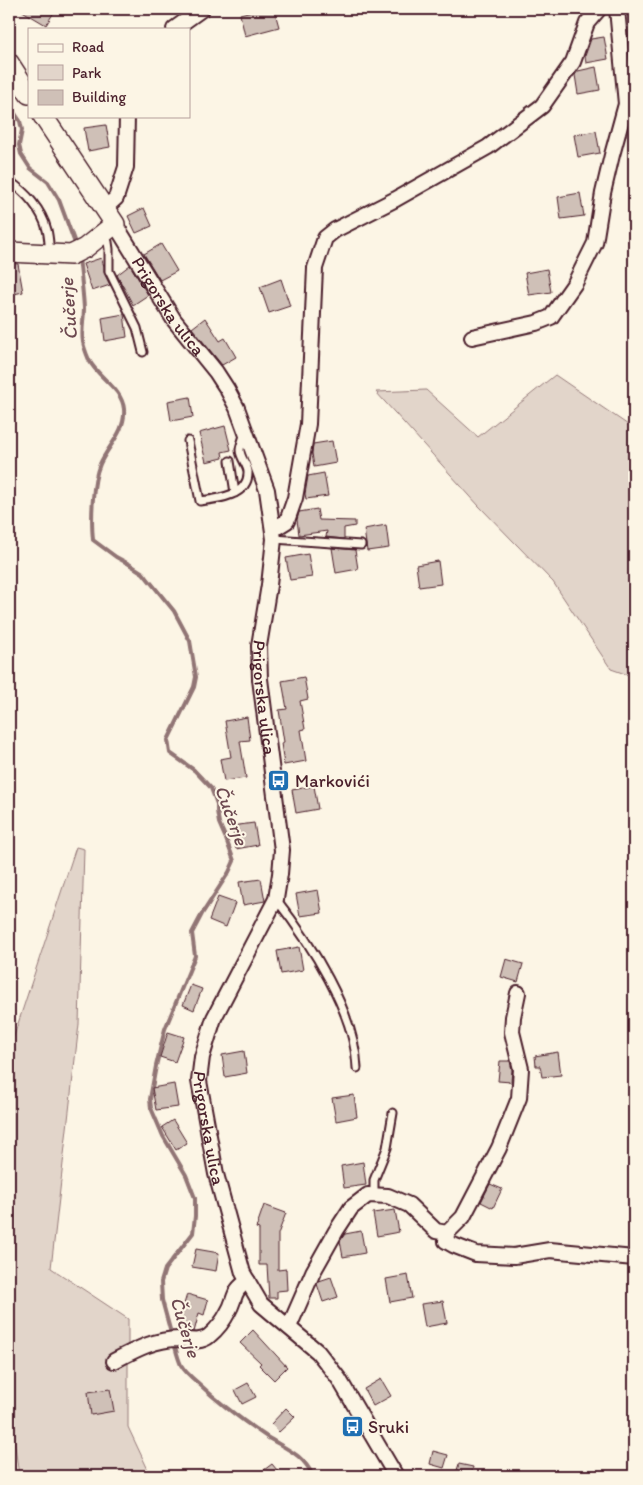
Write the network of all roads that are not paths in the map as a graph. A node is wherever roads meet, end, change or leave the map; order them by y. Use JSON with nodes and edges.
{"nodes":[{"id":1,"x":202,"y":9,"type":"edge"},
{"id":2,"x":599,"y":9,"type":"edge"},
{"id":3,"x":617,"y":9,"type":"edge"},
{"id":4,"x":175,"y":28,"type":"edge"},
{"id":5,"x":9,"y":63,"type":"edge"},
{"id":6,"x":28,"y":92,"type":"edge"},
{"id":7,"x":44,"y":118,"type":"edge"},
{"id":8,"x":127,"y":118,"type":"edge"},
{"id":9,"x":9,"y":182,"type":"edge"},
{"id":10,"x":108,"y":222,"type":"junction"},
{"id":11,"x":9,"y":252,"type":"edge"},
{"id":12,"x":50,"y":254,"type":"junction"},
{"id":13,"x":472,"y":338,"type":"dead end"},
{"id":14,"x":143,"y":352,"type":"dead end"},
{"id":15,"x":245,"y":432,"type":"junction"},
{"id":16,"x":188,"y":441,"type":"dead end"},
{"id":17,"x":230,"y":461,"type":"dead end"},
{"id":18,"x":235,"y":492,"type":"junction"},
{"id":19,"x":274,"y":534,"type":"junction"},
{"id":20,"x":361,"y":546,"type":"dead end"},
{"id":21,"x":276,"y":899,"type":"junction"},
{"id":22,"x":518,"y":993,"type":"dead end"},
{"id":23,"x":357,"y":1068,"type":"dead end"},
{"id":24,"x":393,"y":1113,"type":"dead end"},
{"id":25,"x":374,"y":1195,"type":"junction"},
{"id":26,"x":447,"y":1232,"type":"junction"},
{"id":27,"x":634,"y":1258,"type":"edge"},
{"id":28,"x":248,"y":1281,"type":"junction"},
{"id":29,"x":289,"y":1327,"type":"junction"},
{"id":30,"x":114,"y":1361,"type":"dead end"},
{"id":31,"x":386,"y":1461,"type":"junction"},
{"id":32,"x":386,"y":1476,"type":"edge"},
{"id":33,"x":396,"y":1476,"type":"edge"}],
"edges":[{"from":1,"to":4,"type":"street"},
{"from":2,"to":19,"type":"street"},
{"from":3,"to":13,"type":"street"},
{"from":5,"to":6,"type":"street"},
{"from":7,"to":10,"type":"street","name":"Prigorska ulica"},
{"from":8,"to":10,"type":"street"},
{"from":9,"to":12,"type":"lane"},
{"from":10,"to":12,"type":"street"},
{"from":10,"to":14,"type":"lane"},
{"from":10,"to":15,"type":"street","name":"Prigorska ulica"},
{"from":11,"to":12,"type":"street"},
{"from":15,"to":18,"type":"lane"},
{"from":15,"to":19,"type":"street","name":"Prigorska ulica"},
{"from":16,"to":18,"type":"lane"},
{"from":17,"to":18,"type":"lane"},
{"from":19,"to":20,"type":"lane"},
{"from":19,"to":21,"type":"street","name":"Prigorska ulica"},
{"from":21,"to":23,"type":"lane"},
{"from":21,"to":28,"type":"street","name":"Prigorska ulica"},
{"from":22,"to":26,"type":"street"},
{"from":24,"to":25,"type":"lane"},
{"from":25,"to":26,"type":"street"},
{"from":25,"to":29,"type":"street"},
{"from":26,"to":27,"type":"street"},
{"from":28,"to":29,"type":"street","name":"Prigorska ulica"},
{"from":28,"to":30,"type":"street"},
{"from":29,"to":31,"type":"street","name":"Prigorska ulica"},
{"from":31,"to":32,"type":"street"},
{"from":31,"to":33,"type":"street","name":"Prigorska ulica"}]}
